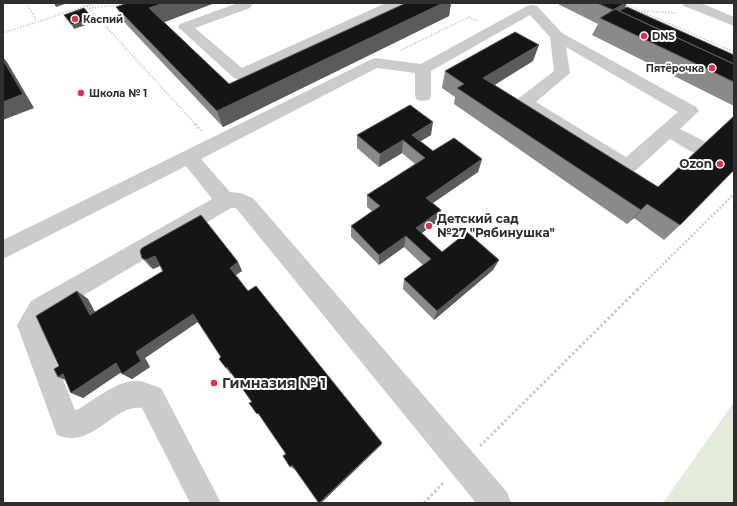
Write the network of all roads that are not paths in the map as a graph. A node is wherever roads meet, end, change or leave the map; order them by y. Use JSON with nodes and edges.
{"nodes":[{"id":1,"x":397,"y":3,"type":"edge"},
{"id":2,"x":689,"y":3,"type":"edge"},
{"id":3,"x":245,"y":5,"type":"dead end"},
{"id":4,"x":531,"y":5,"type":"edge"},
{"id":5,"x":172,"y":19,"type":"dead end"},
{"id":6,"x":734,"y":22,"type":"edge"},
{"id":7,"x":185,"y":27,"type":"junction"},
{"id":8,"x":558,"y":36,"type":"junction"},
{"id":9,"x":281,"y":56,"type":"junction"},
{"id":10,"x":293,"y":65,"type":"edge"},
{"id":11,"x":423,"y":69,"type":"junction"},
{"id":12,"x":423,"y":96,"type":"dead end"},
{"id":13,"x":669,"y":131,"type":"junction"},
{"id":14,"x":701,"y":148,"type":"edge"},
{"id":15,"x":188,"y":156,"type":"junction"},
{"id":16,"x":228,"y":200,"type":"junction"},
{"id":17,"x":3,"y":250,"type":"edge"},
{"id":18,"x":206,"y":503,"type":"edge"},
{"id":19,"x":496,"y":503,"type":"edge"}],
"edges":[{"from":1,"to":9,"type":"street"},
{"from":2,"to":6,"type":"street"},
{"from":3,"to":7,"type":"street"},
{"from":4,"to":8,"type":"street"},
{"from":4,"to":11,"type":"street"},
{"from":5,"to":7,"type":"street"},
{"from":7,"to":9,"type":"street"},
{"from":8,"to":13,"type":"street"},
{"from":8,"to":13,"type":"street"},
{"from":9,"to":10,"type":"street"},
{"from":11,"to":12,"type":"street"},
{"from":11,"to":15,"type":"street"},
{"from":13,"to":14,"type":"street"},
{"from":15,"to":16,"type":"street"},
{"from":15,"to":17,"type":"street"},
{"from":16,"to":18,"type":"street"},
{"from":16,"to":19,"type":"street"}]}
